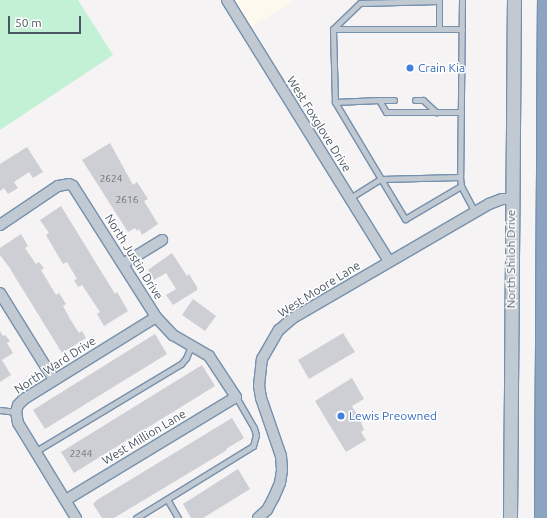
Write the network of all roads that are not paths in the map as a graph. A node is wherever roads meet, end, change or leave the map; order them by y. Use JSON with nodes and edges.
{"nodes":[{"id":1,"x":227,"y":0,"type":"edge"},
{"id":2,"x":462,"y":0,"type":"edge"},
{"id":3,"x":514,"y":0,"type":"edge"},
{"id":4,"x":547,"y":0,"type":"edge"},
{"id":5,"x":439,"y":1,"type":"edge"},
{"id":6,"x":439,"y":28,"type":"junction"},
{"id":7,"x":462,"y":28,"type":"junction"},
{"id":8,"x":333,"y":29,"type":"junction"},
{"id":9,"x":379,"y":100,"type":"junction"},
{"id":10,"x":394,"y":100,"type":"dead end"},
{"id":11,"x":415,"y":100,"type":"dead end"},
{"id":12,"x":335,"y":102,"type":"junction"},
{"id":13,"x":436,"y":112,"type":"junction"},
{"id":14,"x":461,"y":112,"type":"junction"},
{"id":15,"x":460,"y":177,"type":"junction"},
{"id":16,"x":381,"y":179,"type":"junction"},
{"id":17,"x":461,"y":186,"type":"junction"},
{"id":18,"x":350,"y":198,"type":"junction"},
{"id":19,"x":512,"y":199,"type":"junction"},
{"id":20,"x":475,"y":212,"type":"junction"},
{"id":21,"x":0,"y":225,"type":"edge"},
{"id":22,"x":162,"y":240,"type":"dead end"},
{"id":23,"x":389,"y":261,"type":"junction"},
{"id":24,"x":123,"y":264,"type":"junction"},
{"id":25,"x":0,"y":293,"type":"edge"},
{"id":26,"x":156,"y":317,"type":"junction"},
{"id":27,"x":191,"y":346,"type":"junction"},
{"id":28,"x":54,"y":380,"type":"junction"},
{"id":29,"x":236,"y":397,"type":"junction"},
{"id":30,"x":0,"y":410,"type":"edge"},
{"id":31,"x":16,"y":412,"type":"junction"},
{"id":32,"x":36,"y":451,"type":"junction"},
{"id":33,"x":66,"y":500,"type":"junction"},
{"id":34,"x":166,"y":500,"type":"junction"},
{"id":35,"x":76,"y":518,"type":"edge"},
{"id":36,"x":136,"y":518,"type":"edge"},
{"id":37,"x":178,"y":518,"type":"edge"},
{"id":38,"x":258,"y":518,"type":"edge"},
{"id":39,"x":510,"y":518,"type":"edge"},
{"id":40,"x":544,"y":518,"type":"edge"}],
"edges":[{"from":1,"to":18,"type":"street","name":"West Foxglove Drive"},
{"from":2,"to":7,"type":"lane"},
{"from":3,"to":19,"type":"street","name":"North Shiloh Drive"},
{"from":4,"to":40,"type":"highway"},
{"from":5,"to":6,"type":"lane"},
{"from":5,"to":8,"type":"lane"},
{"from":6,"to":7,"type":"lane"},
{"from":6,"to":8,"type":"lane"},
{"from":7,"to":14,"type":"lane"},
{"from":8,"to":12,"type":"lane"},
{"from":9,"to":10,"type":"lane"},
{"from":9,"to":12,"type":"lane"},
{"from":9,"to":13,"type":"lane"},
{"from":11,"to":13,"type":"lane"},
{"from":12,"to":16,"type":"lane"},
{"from":13,"to":14,"type":"lane"},
{"from":14,"to":15,"type":"lane"},
{"from":15,"to":16,"type":"lane"},
{"from":15,"to":17,"type":"lane"},
{"from":16,"to":17,"type":"lane"},
{"from":16,"to":18,"type":"lane"},
{"from":17,"to":20,"type":"lane"},
{"from":18,"to":23,"type":"street","name":"West Foxglove Drive"},
{"from":19,"to":20,"type":"street","name":"West Moore Lane"},
{"from":19,"to":39,"type":"street","name":"North Shiloh Drive"},
{"from":20,"to":23,"type":"street","name":"West Moore Lane"},
{"from":21,"to":24,"type":"street","name":"North Justin Drive"},
{"from":22,"to":24,"type":"street"},
{"from":23,"to":38,"type":"street","name":"West Moore Lane"},
{"from":24,"to":26,"type":"street","name":"North Justin Drive"},
{"from":25,"to":28,"type":"street"},
{"from":26,"to":27,"type":"street","name":"North Justin Drive"},
{"from":26,"to":28,"type":"street","name":"North Ward Drive"},
{"from":27,"to":29,"type":"street","name":"North Justin Drive"},
{"from":27,"to":32,"type":"lane"},
{"from":28,"to":31,"type":"street","name":"North Ward Drive"},
{"from":29,"to":33,"type":"street","name":"West Million Lane"},
{"from":29,"to":34,"type":"lane"},
{"from":30,"to":31,"type":"lane"},
{"from":31,"to":32,"type":"street","name":"North Ward Drive"},
{"from":32,"to":33,"type":"street","name":"North Ward Drive"},
{"from":33,"to":35,"type":"street","name":"North Ward Drive"},
{"from":34,"to":36,"type":"lane"},
{"from":34,"to":37,"type":"lane"}]}
